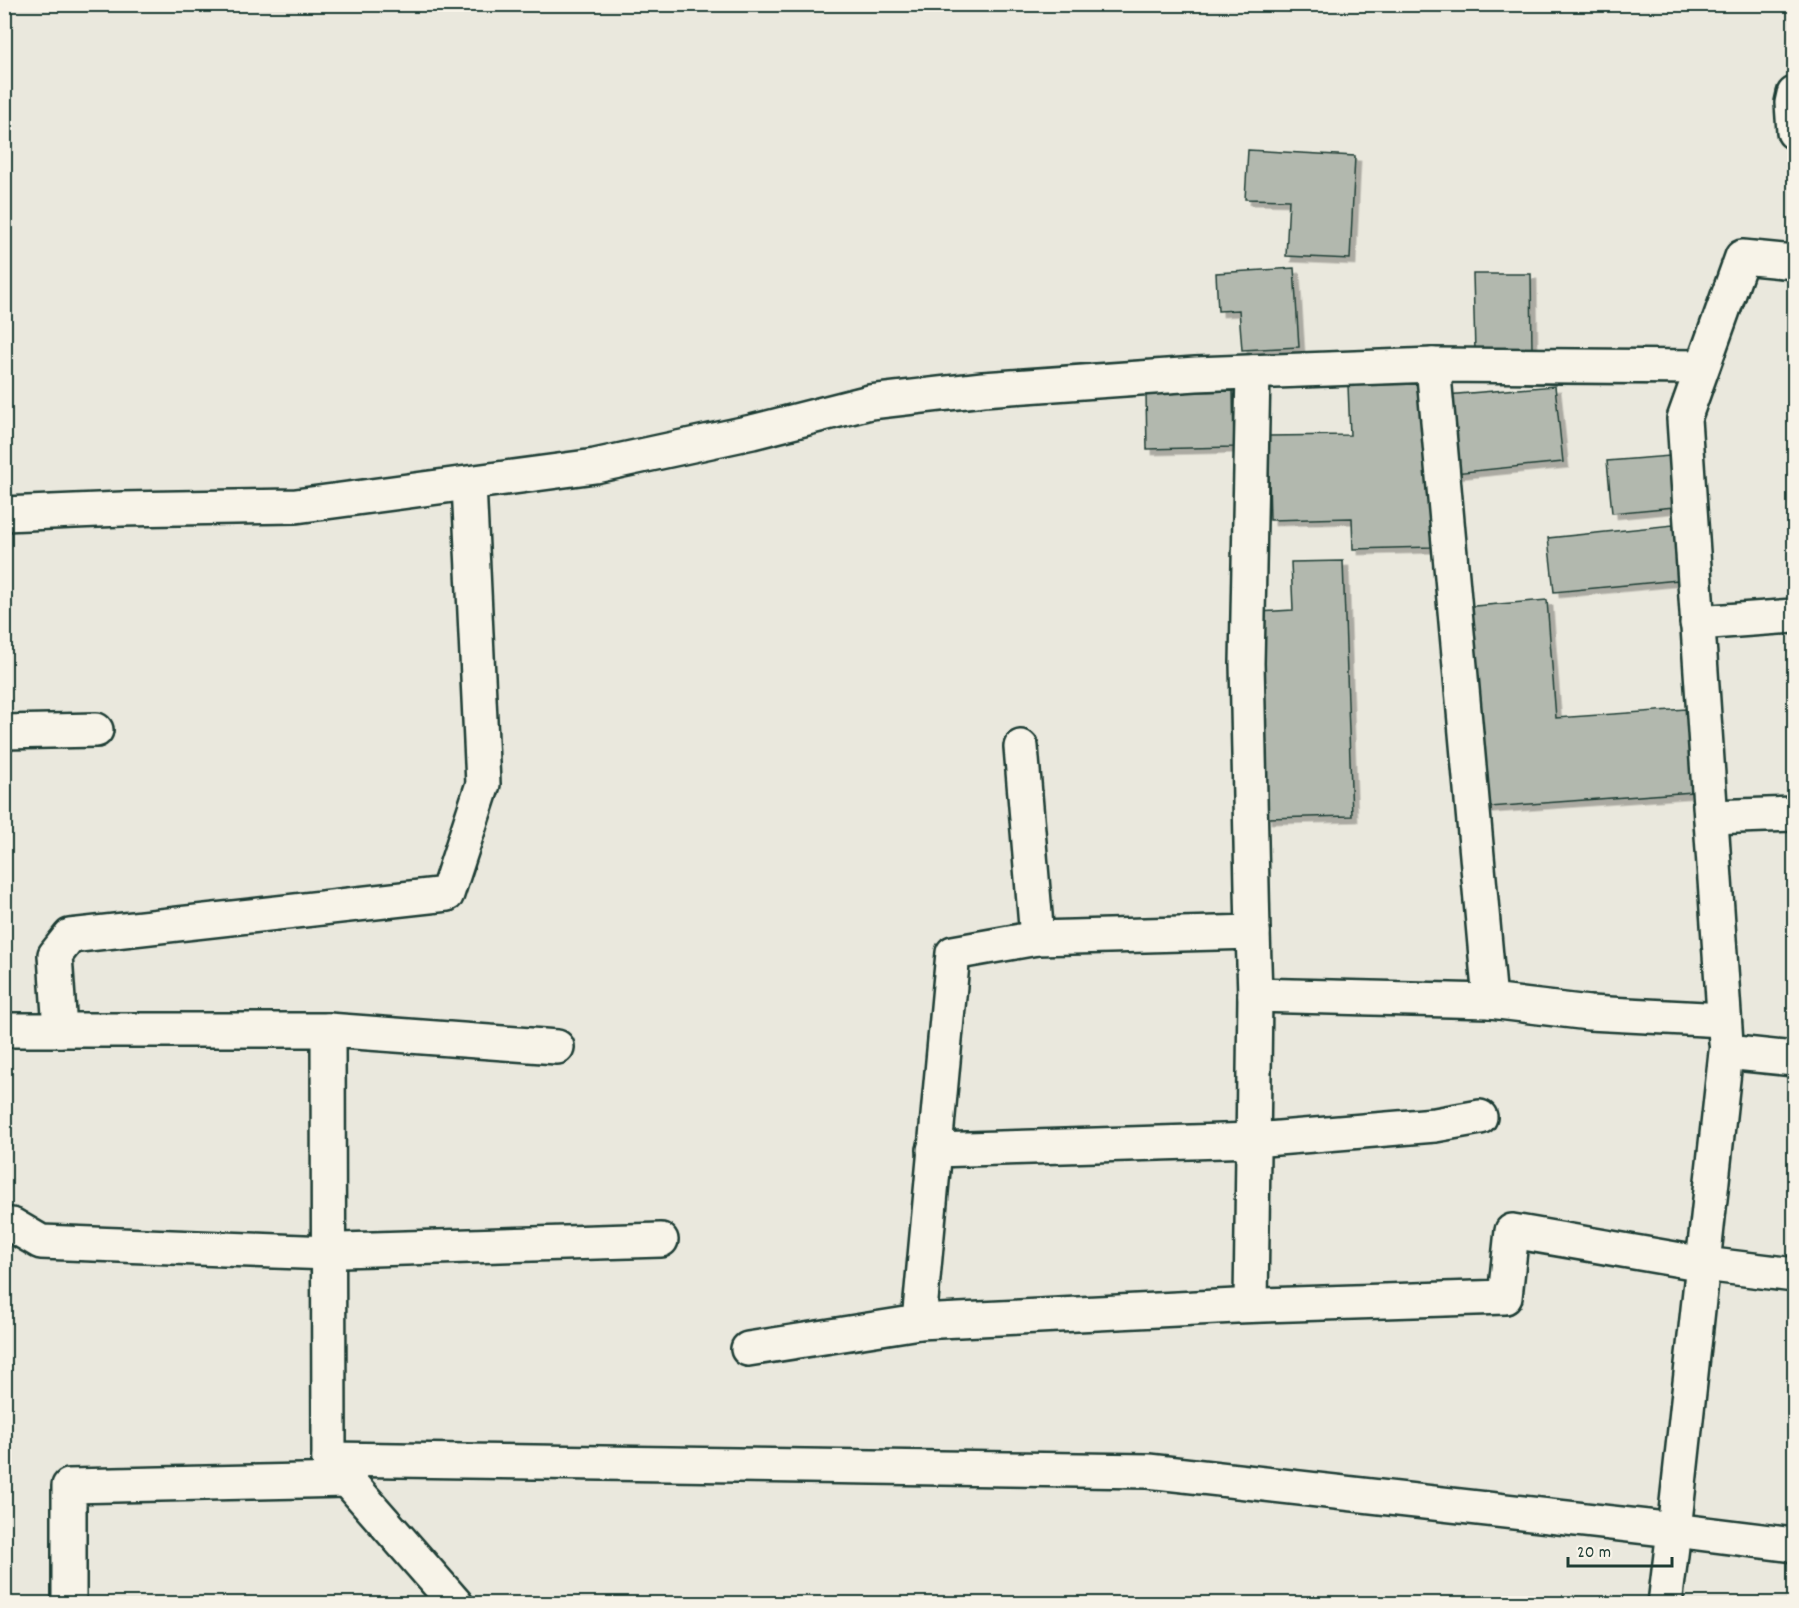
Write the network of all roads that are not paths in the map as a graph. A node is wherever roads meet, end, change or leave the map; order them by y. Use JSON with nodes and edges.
{"nodes":[{"id":1,"x":1794,"y":94,"type":"edge"},
{"id":2,"x":1794,"y":132,"type":"edge"},
{"id":3,"x":1794,"y":262,"type":"edge"},
{"id":4,"x":1433,"y":364,"type":"junction"},
{"id":5,"x":1702,"y":367,"type":"junction"},
{"id":6,"x":1253,"y":372,"type":"junction"},
{"id":7,"x":469,"y":484,"type":"junction"},
{"id":8,"x":4,"y":514,"type":"edge"},
{"id":9,"x":1794,"y":616,"type":"edge"},
{"id":10,"x":1697,"y":623,"type":"junction"},
{"id":11,"x":96,"y":730,"type":"dead end"},
{"id":12,"x":4,"y":732,"type":"edge"},
{"id":13,"x":1021,"y":747,"type":"dead end"},
{"id":14,"x":1794,"y":814,"type":"edge"},
{"id":15,"x":1711,"y":817,"type":"junction"},
{"id":16,"x":1253,"y":932,"type":"junction"},
{"id":17,"x":1037,"y":938,"type":"junction"},
{"id":18,"x":1255,"y":995,"type":"junction"},
{"id":19,"x":1490,"y":1001,"type":"junction"},
{"id":20,"x":4,"y":1030,"type":"edge"},
{"id":21,"x":60,"y":1030,"type":"junction"},
{"id":22,"x":328,"y":1030,"type":"junction"},
{"id":23,"x":1725,"y":1036,"type":"junction"},
{"id":24,"x":556,"y":1047,"type":"dead end"},
{"id":25,"x":1794,"y":1059,"type":"edge"},
{"id":26,"x":1480,"y":1117,"type":"dead end"},
{"id":27,"x":1254,"y":1140,"type":"junction"},
{"id":28,"x":934,"y":1150,"type":"junction"},
{"id":29,"x":4,"y":1225,"type":"edge"},
{"id":30,"x":661,"y":1240,"type":"dead end"},
{"id":31,"x":329,"y":1253,"type":"junction"},
{"id":32,"x":1704,"y":1263,"type":"junction"},
{"id":33,"x":1794,"y":1275,"type":"edge"},
{"id":34,"x":1251,"y":1305,"type":"junction"},
{"id":35,"x":919,"y":1322,"type":"junction"},
{"id":36,"x":748,"y":1349,"type":"dead end"},
{"id":37,"x":338,"y":1470,"type":"junction"},
{"id":38,"x":1674,"y":1530,"type":"junction"},
{"id":39,"x":1794,"y":1545,"type":"edge"},
{"id":40,"x":69,"y":1604,"type":"edge"},
{"id":41,"x":456,"y":1604,"type":"edge"},
{"id":42,"x":1665,"y":1604,"type":"edge"}],
"edges":[{"from":1,"to":2,"type":"street"},
{"from":3,"to":5,"type":"street"},
{"from":4,"to":5,"type":"street"},
{"from":4,"to":6,"type":"street"},
{"from":4,"to":19,"type":"street"},
{"from":5,"to":10,"type":"street"},
{"from":6,"to":7,"type":"street"},
{"from":6,"to":16,"type":"street"},
{"from":7,"to":8,"type":"street"},
{"from":7,"to":21,"type":"street"},
{"from":9,"to":10,"type":"street"},
{"from":10,"to":15,"type":"street"},
{"from":11,"to":12,"type":"street"},
{"from":13,"to":17,"type":"street"},
{"from":14,"to":15,"type":"street"},
{"from":15,"to":23,"type":"street"},
{"from":16,"to":17,"type":"street"},
{"from":16,"to":18,"type":"street"},
{"from":17,"to":28,"type":"street"},
{"from":18,"to":19,"type":"street"},
{"from":18,"to":27,"type":"street"},
{"from":19,"to":23,"type":"street"},
{"from":20,"to":21,"type":"street"},
{"from":21,"to":22,"type":"street"},
{"from":22,"to":24,"type":"street"},
{"from":22,"to":31,"type":"street"},
{"from":23,"to":25,"type":"street"},
{"from":23,"to":32,"type":"street"},
{"from":26,"to":27,"type":"street"},
{"from":27,"to":28,"type":"street"},
{"from":27,"to":34,"type":"street"},
{"from":28,"to":35,"type":"street"},
{"from":29,"to":31,"type":"street"},
{"from":30,"to":31,"type":"street"},
{"from":31,"to":37,"type":"street"},
{"from":32,"to":33,"type":"street"},
{"from":32,"to":34,"type":"street"},
{"from":32,"to":38,"type":"street"},
{"from":34,"to":35,"type":"street"},
{"from":35,"to":36,"type":"street"},
{"from":37,"to":38,"type":"street"},
{"from":37,"to":40,"type":"street"},
{"from":37,"to":41,"type":"street"},
{"from":38,"to":39,"type":"street"},
{"from":38,"to":42,"type":"street"}]}
